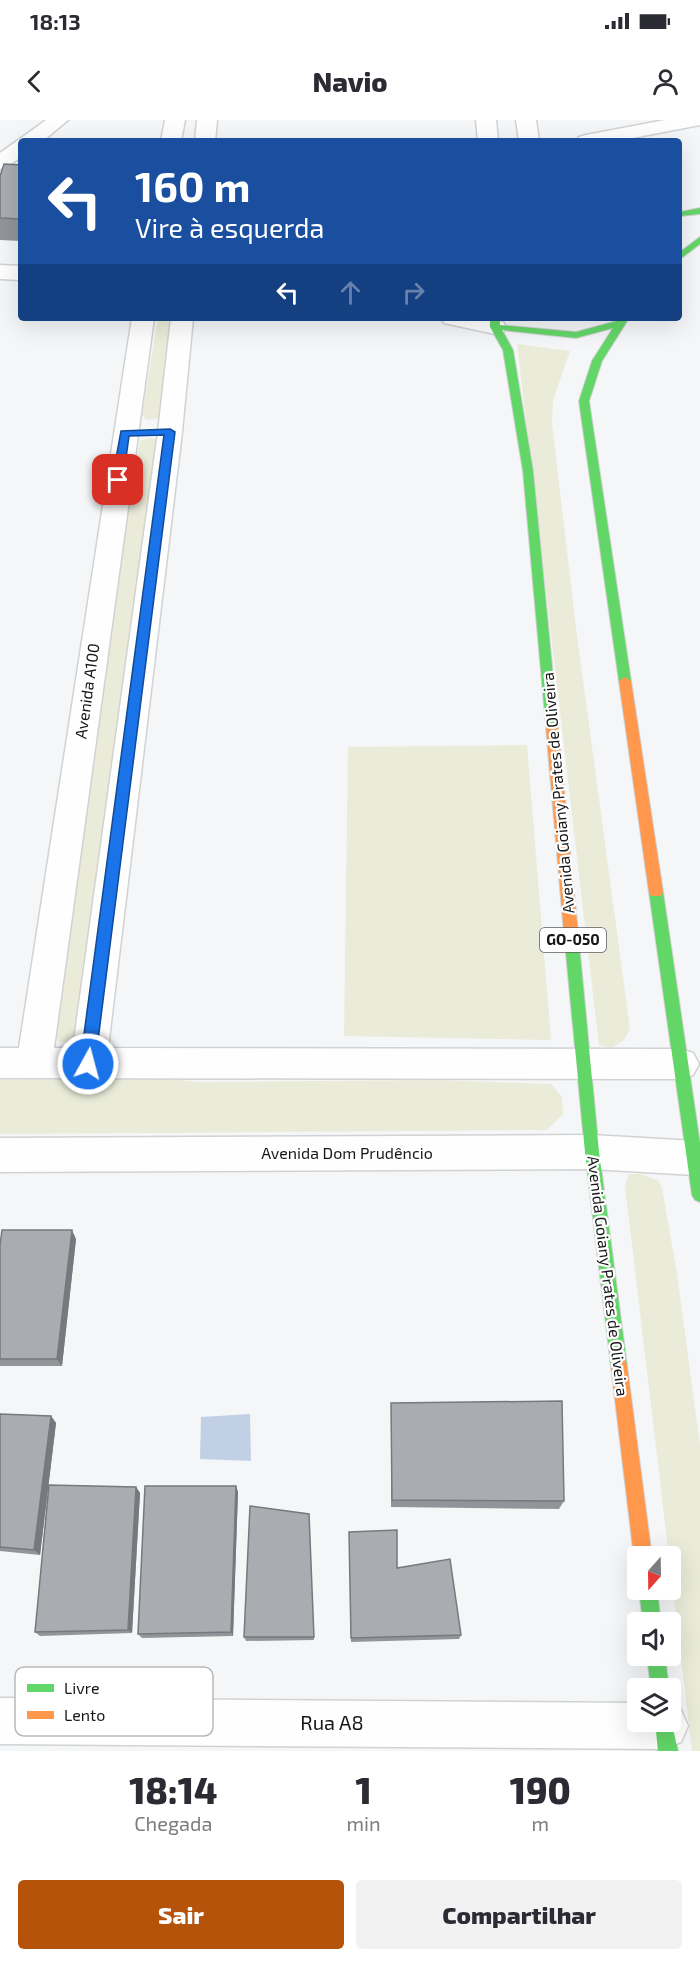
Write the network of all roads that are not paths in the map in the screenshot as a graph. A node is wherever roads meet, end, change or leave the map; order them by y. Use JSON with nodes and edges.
{"nodes":[{"id":1,"x":58,"y":120,"type":"edge"},
{"id":2,"x":175,"y":120,"type":"edge"},
{"id":3,"x":207,"y":120,"type":"edge"},
{"id":4,"x":486,"y":120,"type":"edge"},
{"id":5,"x":526,"y":120,"type":"edge"},
{"id":6,"x":696,"y":120,"type":"edge"},
{"id":7,"x":34,"y":138,"type":"edge"},
{"id":8,"x":172,"y":138,"type":"edge"},
{"id":9,"x":205,"y":138,"type":"edge"},
{"id":10,"x":488,"y":138,"type":"edge"},
{"id":11,"x":529,"y":138,"type":"edge"},
{"id":12,"x":602,"y":138,"type":"edge"},
{"id":13,"x":700,"y":211,"type":"edge"},
{"id":14,"x":682,"y":214,"type":"edge"},
{"id":15,"x":700,"y":240,"type":"edge"},
{"id":16,"x":682,"y":254,"type":"edge"},
{"id":17,"x":0,"y":272,"type":"edge"},
{"id":18,"x":18,"y":273,"type":"edge"},
{"id":19,"x":143,"y":321,"type":"edge"},
{"id":20,"x":182,"y":321,"type":"edge"},
{"id":21,"x":623,"y":321,"type":"edge"},
{"id":22,"x":495,"y":322,"type":"edge"},
{"id":23,"x":170,"y":432,"type":"junction"},
{"id":24,"x":124,"y":433,"type":"junction"},
{"id":25,"x":17,"y":1063,"type":"edge"},
{"id":26,"x":88,"y":1064,"type":"junction"},
{"id":27,"x":584,"y":1064,"type":"junction"},
{"id":28,"x":681,"y":1064,"type":"junction"},
{"id":29,"x":592,"y":1152,"type":"junction"},
{"id":30,"x":0,"y":1155,"type":"edge"},
{"id":31,"x":694,"y":1158,"type":"junction"},
{"id":32,"x":700,"y":1195,"type":"edge"},
{"id":33,"x":643,"y":1546,"type":"edge"},
{"id":34,"x":0,"y":1721,"type":"edge"},
{"id":35,"x":15,"y":1721,"type":"edge"},
{"id":36,"x":213,"y":1721,"type":"edge"},
{"id":37,"x":627,"y":1722,"type":"edge"}],
"edges":[{"from":1,"to":7,"type":"street"},
{"from":2,"to":8,"type":"street"},
{"from":3,"to":9,"type":"street"},
{"from":4,"to":10,"type":"street"},
{"from":5,"to":11,"type":"street"},
{"from":6,"to":12,"type":"street"},
{"from":13,"to":14,"type":"main road"},
{"from":15,"to":16,"type":"main road"},
{"from":17,"to":18,"type":"street"},
{"from":19,"to":24,"type":"street","name":"Avenida A100"},
{"from":20,"to":23,"type":"street"},
{"from":21,"to":22,"type":"main road"},
{"from":21,"to":28,"type":"main road"},
{"from":22,"to":27,"type":"main road","name":"Avenida Goiany Prates de Oliveira","number":"GO-050"},
{"from":23,"to":24,"type":"street"},
{"from":23,"to":26,"type":"street"},
{"from":24,"to":25,"type":"street","name":"Avenida A100"},
{"from":25,"to":26,"type":"street"},
{"from":26,"to":27,"type":"street"},
{"from":27,"to":28,"type":"street"},
{"from":27,"to":29,"type":"main road","name":"Avenida Goiany Prates de Oliveira","number":"GO-050"},
{"from":28,"to":31,"type":"main road"},
{"from":29,"to":30,"type":"street","name":"Avenida Dom Prudêncio"},
{"from":29,"to":31,"type":"street","name":"Avenida Dom Prudêncio"},
{"from":29,"to":33,"type":"main road","name":"Avenida Goiany Prates de Oliveira","number":"GO-050"},
{"from":31,"to":32,"type":"main road"},
{"from":34,"to":35,"type":"street","name":"Rua A8"},
{"from":36,"to":37,"type":"street","name":"Rua A8"}]}
